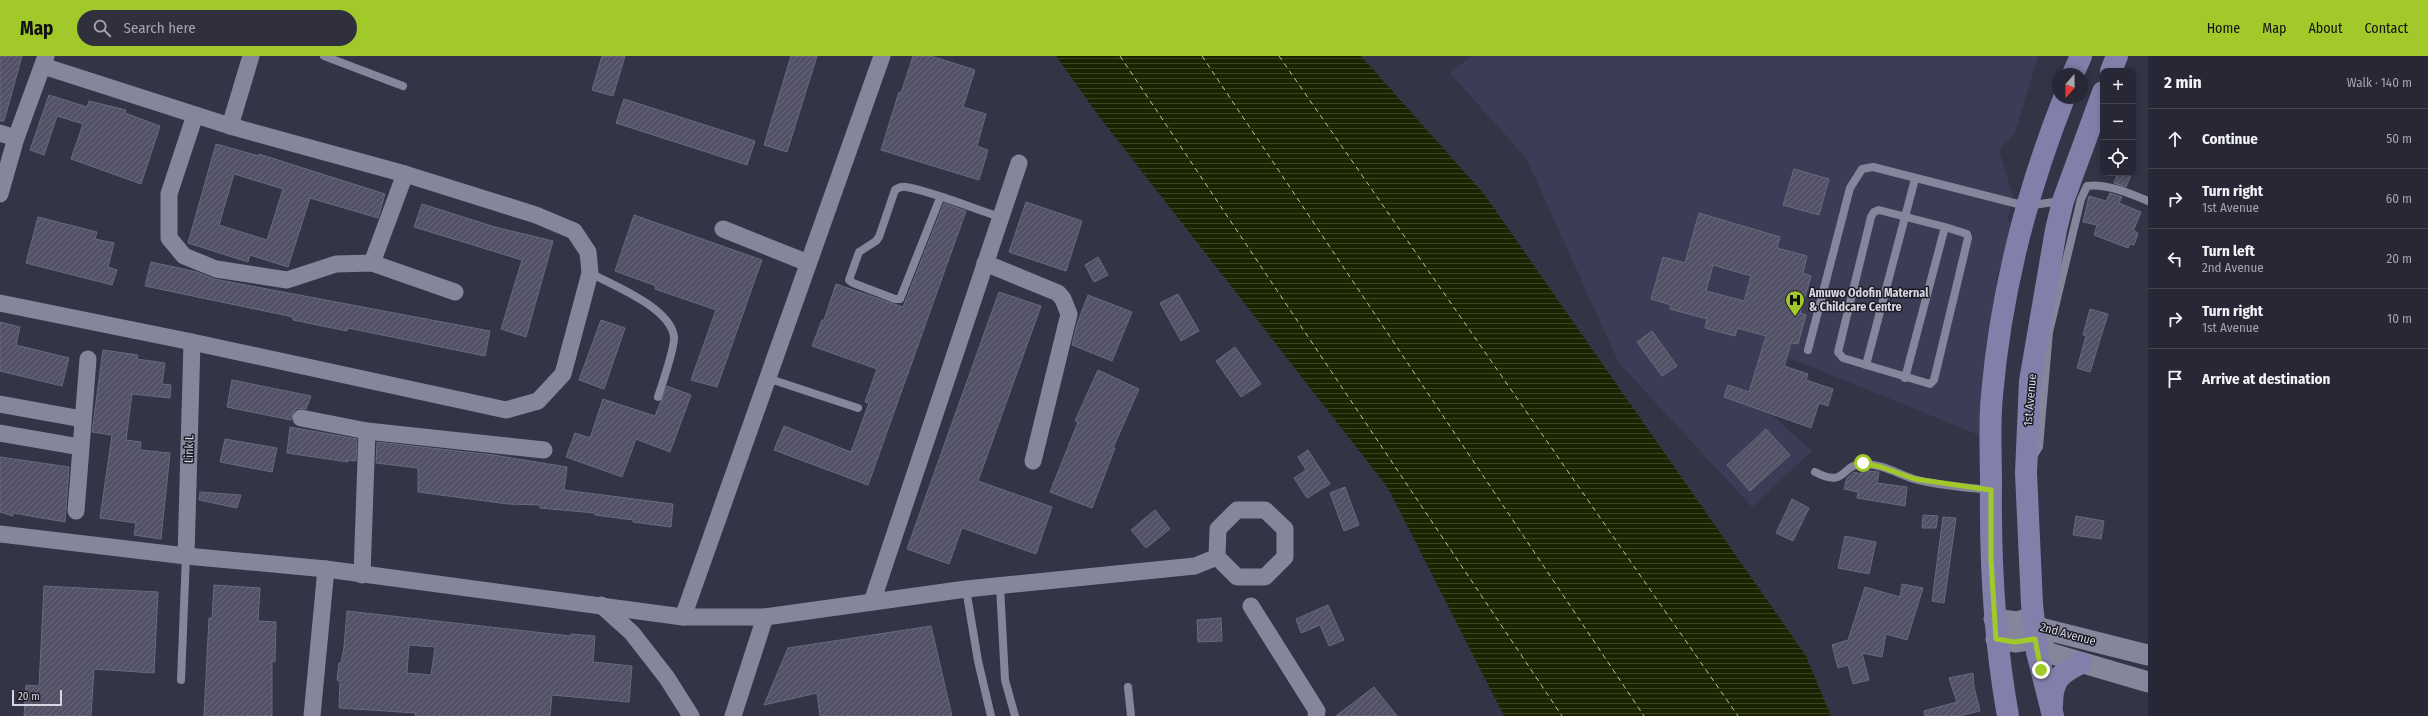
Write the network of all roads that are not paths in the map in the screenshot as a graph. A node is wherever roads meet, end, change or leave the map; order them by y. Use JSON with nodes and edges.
{"nodes":[{"id":1,"x":251,"y":56,"type":"edge"},
{"id":2,"x":324,"y":56,"type":"edge"},
{"id":3,"x":882,"y":56,"type":"edge"},
{"id":4,"x":2081,"y":56,"type":"edge"},
{"id":5,"x":2117,"y":56,"type":"edge"},
{"id":6,"x":45,"y":61,"type":"edge"},
{"id":7,"x":2076,"y":68,"type":"edge"},
{"id":8,"x":2112,"y":68,"type":"edge"},
{"id":9,"x":403,"y":86,"type":"dead end"},
{"id":10,"x":2100,"y":100,"type":"edge"},
{"id":11,"x":2062,"y":104,"type":"edge"},
{"id":12,"x":195,"y":115,"type":"junction"},
{"id":13,"x":230,"y":126,"type":"junction"},
{"id":14,"x":0,"y":133,"type":"edge"},
{"id":15,"x":16,"y":138,"type":"junction"},
{"id":16,"x":1019,"y":163,"type":"dead end"},
{"id":17,"x":405,"y":174,"type":"junction"},
{"id":18,"x":1915,"y":179,"type":"junction"},
{"id":19,"x":0,"y":194,"type":"edge"},
{"id":20,"x":940,"y":198,"type":"junction"},
{"id":21,"x":2064,"y":201,"type":"junction"},
{"id":22,"x":2148,"y":201,"type":"edge"},
{"id":23,"x":2026,"y":206,"type":"junction"},
{"id":24,"x":1905,"y":215,"type":"junction"},
{"id":25,"x":1000,"y":217,"type":"junction"},
{"id":26,"x":1945,"y":227,"type":"junction"},
{"id":27,"x":723,"y":228,"type":"dead end"},
{"id":28,"x":372,"y":263,"type":"junction"},
{"id":29,"x":808,"y":263,"type":"junction"},
{"id":30,"x":985,"y":263,"type":"junction"},
{"id":31,"x":590,"y":273,"type":"junction"},
{"id":32,"x":455,"y":292,"type":"dead end"},
{"id":33,"x":0,"y":303,"type":"edge"},
{"id":34,"x":192,"y":342,"type":"junction"},
{"id":35,"x":1808,"y":350,"type":"dead end"},
{"id":36,"x":88,"y":359,"type":"dead end"},
{"id":37,"x":1866,"y":365,"type":"junction"},
{"id":38,"x":767,"y":378,"type":"junction"},
{"id":39,"x":1906,"y":378,"type":"junction"},
{"id":40,"x":658,"y":397,"type":"dead end"},
{"id":41,"x":0,"y":404,"type":"edge"},
{"id":42,"x":858,"y":408,"type":"dead end"},
{"id":43,"x":301,"y":418,"type":"dead end"},
{"id":44,"x":82,"y":419,"type":"junction"},
{"id":45,"x":367,"y":431,"type":"junction"},
{"id":46,"x":0,"y":433,"type":"edge"},
{"id":47,"x":2026,"y":446,"type":"junction"},
{"id":48,"x":80,"y":447,"type":"junction"},
{"id":49,"x":544,"y":450,"type":"dead end"},
{"id":50,"x":1033,"y":460,"type":"dead end"},
{"id":51,"x":1816,"y":472,"type":"dead end"},
{"id":52,"x":1991,"y":490,"type":"junction"},
{"id":53,"x":76,"y":511,"type":"dead end"},
{"id":54,"x":0,"y":534,"type":"edge"},
{"id":55,"x":186,"y":556,"type":"junction"},
{"id":56,"x":1218,"y":557,"type":"junction"},
{"id":57,"x":326,"y":569,"type":"junction"},
{"id":58,"x":362,"y":575,"type":"junction"},
{"id":59,"x":1000,"y":586,"type":"junction"},
{"id":60,"x":966,"y":589,"type":"junction"},
{"id":61,"x":872,"y":602,"type":"junction"},
{"id":62,"x":600,"y":604,"type":"junction"},
{"id":63,"x":1251,"y":606,"type":"dead end"},
{"id":64,"x":683,"y":617,"type":"junction"},
{"id":65,"x":765,"y":617,"type":"junction"},
{"id":66,"x":2033,"y":617,"type":"junction"},
{"id":67,"x":1995,"y":629,"type":"junction"},
{"id":68,"x":2035,"y":639,"type":"junction"},
{"id":69,"x":2148,"y":655,"type":"edge"},
{"id":70,"x":2082,"y":663,"type":"junction"},
{"id":71,"x":181,"y":680,"type":"dead end"},
{"id":72,"x":2148,"y":682,"type":"edge"},
{"id":73,"x":1128,"y":687,"type":"dead end"},
{"id":74,"x":1314,"y":714,"type":"edge"},
{"id":75,"x":2052,"y":714,"type":"edge"},
{"id":76,"x":312,"y":716,"type":"edge"},
{"id":77,"x":691,"y":716,"type":"edge"},
{"id":78,"x":733,"y":716,"type":"edge"},
{"id":79,"x":992,"y":716,"type":"edge"},
{"id":80,"x":1015,"y":716,"type":"edge"},
{"id":81,"x":1131,"y":716,"type":"edge"},
{"id":82,"x":2008,"y":716,"type":"edge"}],
"edges":[{"from":1,"to":13,"type":"street"},
{"from":2,"to":9,"type":"lane"},
{"from":3,"to":29,"type":"street"},
{"from":4,"to":7,"type":"main road"},
{"from":5,"to":8,"type":"main road"},
{"from":6,"to":12,"type":"street"},
{"from":6,"to":15,"type":"street"},
{"from":10,"to":21,"type":"main road","name":"1st Avenue"},
{"from":11,"to":23,"type":"main road"},
{"from":12,"to":13,"type":"street"},
{"from":12,"to":28,"type":"street"},
{"from":13,"to":17,"type":"street"},
{"from":14,"to":15,"type":"street"},
{"from":15,"to":19,"type":"street"},
{"from":16,"to":25,"type":"street"},
{"from":17,"to":28,"type":"street"},
{"from":17,"to":31,"type":"street"},
{"from":18,"to":23,"type":"lane"},
{"from":18,"to":24,"type":"lane"},
{"from":18,"to":35,"type":"lane"},
{"from":20,"to":20,"type":"lane"},
{"from":20,"to":25,"type":"lane"},
{"from":21,"to":23,"type":"lane"},
{"from":21,"to":47,"type":"main road","name":"1st Avenue"},
{"from":22,"to":47,"type":"lane"},
{"from":23,"to":52,"type":"main road"},
{"from":24,"to":26,"type":"lane"},
{"from":24,"to":37,"type":"lane"},
{"from":24,"to":37,"type":"lane"},
{"from":25,"to":30,"type":"street"},
{"from":26,"to":39,"type":"lane"},
{"from":26,"to":39,"type":"lane"},
{"from":27,"to":29,"type":"street"},
{"from":28,"to":32,"type":"street"},
{"from":29,"to":38,"type":"street"},
{"from":30,"to":50,"type":"street"},
{"from":30,"to":61,"type":"street"},
{"from":31,"to":34,"type":"street"},
{"from":31,"to":40,"type":"lane"},
{"from":33,"to":34,"type":"street"},
{"from":34,"to":55,"type":"street","name":"Link L"},
{"from":36,"to":44,"type":"street"},
{"from":37,"to":39,"type":"lane"},
{"from":38,"to":42,"type":"lane"},
{"from":38,"to":64,"type":"street"},
{"from":41,"to":44,"type":"street"},
{"from":43,"to":45,"type":"street"},
{"from":44,"to":48,"type":"street"},
{"from":45,"to":49,"type":"street"},
{"from":45,"to":58,"type":"street"},
{"from":46,"to":48,"type":"street"},
{"from":47,"to":66,"type":"main road","name":"1st Avenue"},
{"from":48,"to":53,"type":"street"},
{"from":51,"to":52,"type":"lane"},
{"from":52,"to":67,"type":"main road"},
{"from":54,"to":55,"type":"street"},
{"from":55,"to":57,"type":"street"},
{"from":55,"to":71,"type":"lane"},
{"from":56,"to":56,"type":"street"},
{"from":56,"to":59,"type":"street"},
{"from":57,"to":58,"type":"street"},
{"from":57,"to":76,"type":"street"},
{"from":58,"to":62,"type":"street"},
{"from":59,"to":60,"type":"street"},
{"from":59,"to":80,"type":"lane"},
{"from":60,"to":61,"type":"street"},
{"from":60,"to":79,"type":"lane"},
{"from":61,"to":65,"type":"street"},
{"from":62,"to":64,"type":"street"},
{"from":62,"to":77,"type":"street"},
{"from":63,"to":74,"type":"street"},
{"from":64,"to":65,"type":"street"},
{"from":65,"to":78,"type":"street"},
{"from":66,"to":67,"type":"street","name":"2nd Avenue"},
{"from":66,"to":68,"type":"main road","name":"1st Avenue"},
{"from":66,"to":69,"type":"street","name":"2nd Avenue"},
{"from":67,"to":68,"type":"street","name":"2nd Avenue"},
{"from":67,"to":82,"type":"main road"},
{"from":68,"to":70,"type":"street","name":"2nd Avenue"},
{"from":68,"to":75,"type":"main road","name":"1st Avenue"},
{"from":70,"to":72,"type":"street","name":"2nd Avenue"},
{"from":70,"to":75,"type":"main road"},
{"from":73,"to":81,"type":"lane"}]}
